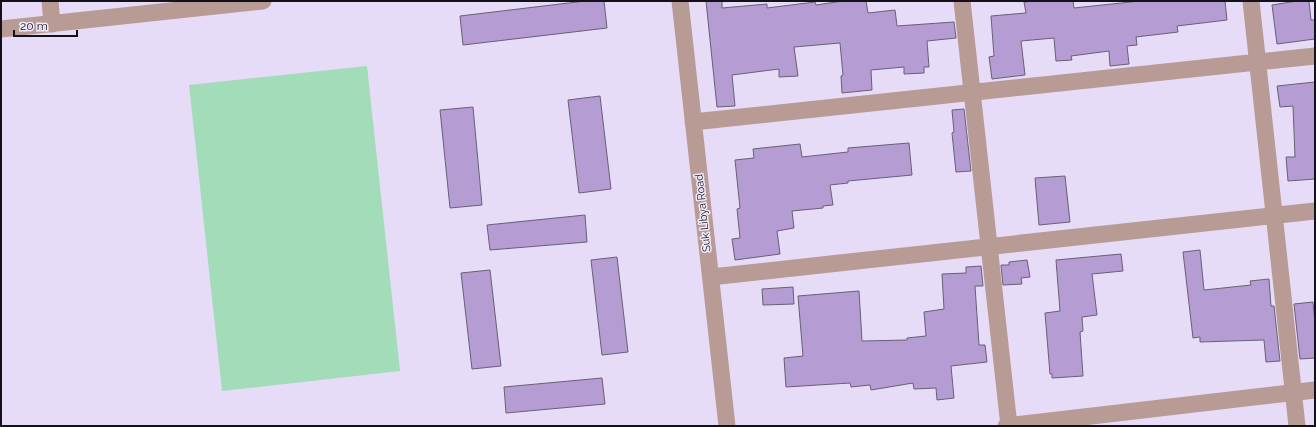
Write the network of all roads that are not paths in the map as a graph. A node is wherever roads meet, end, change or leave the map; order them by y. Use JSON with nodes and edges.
{"nodes":[{"id":1,"x":50,"y":1,"type":"edge"},
{"id":2,"x":263,"y":1,"type":"edge"},
{"id":3,"x":680,"y":1,"type":"edge"},
{"id":4,"x":962,"y":1,"type":"edge"},
{"id":5,"x":1251,"y":1,"type":"edge"},
{"id":6,"x":52,"y":24,"type":"junction"},
{"id":7,"x":1,"y":29,"type":"edge"},
{"id":8,"x":1315,"y":56,"type":"edge"},
{"id":9,"x":1257,"y":62,"type":"junction"},
{"id":10,"x":973,"y":93,"type":"junction"},
{"id":11,"x":693,"y":122,"type":"junction"},
{"id":12,"x":1315,"y":211,"type":"edge"},
{"id":13,"x":1274,"y":216,"type":"junction"},
{"id":14,"x":990,"y":248,"type":"junction"},
{"id":15,"x":710,"y":277,"type":"junction"},
{"id":16,"x":1315,"y":390,"type":"edge"},
{"id":17,"x":1293,"y":393,"type":"junction"},
{"id":18,"x":727,"y":426,"type":"edge"},
{"id":19,"x":1008,"y":426,"type":"edge"},
{"id":20,"x":1297,"y":426,"type":"edge"}],
"edges":[{"from":1,"to":6,"type":"street"},
{"from":2,"to":6,"type":"street"},
{"from":3,"to":11,"type":"street","name":"Suk Libya Road"},
{"from":4,"to":10,"type":"street"},
{"from":5,"to":9,"type":"street"},
{"from":6,"to":7,"type":"street"},
{"from":8,"to":9,"type":"street"},
{"from":9,"to":10,"type":"street"},
{"from":9,"to":13,"type":"street"},
{"from":10,"to":11,"type":"street"},
{"from":10,"to":14,"type":"street"},
{"from":11,"to":15,"type":"street","name":"Suk Libya Road"},
{"from":12,"to":13,"type":"street"},
{"from":13,"to":14,"type":"street"},
{"from":13,"to":17,"type":"street"},
{"from":14,"to":15,"type":"street"},
{"from":14,"to":19,"type":"street"},
{"from":15,"to":18,"type":"street","name":"Suk Libya Road"},
{"from":16,"to":17,"type":"street"},
{"from":17,"to":19,"type":"street"},
{"from":17,"to":20,"type":"street"}]}
